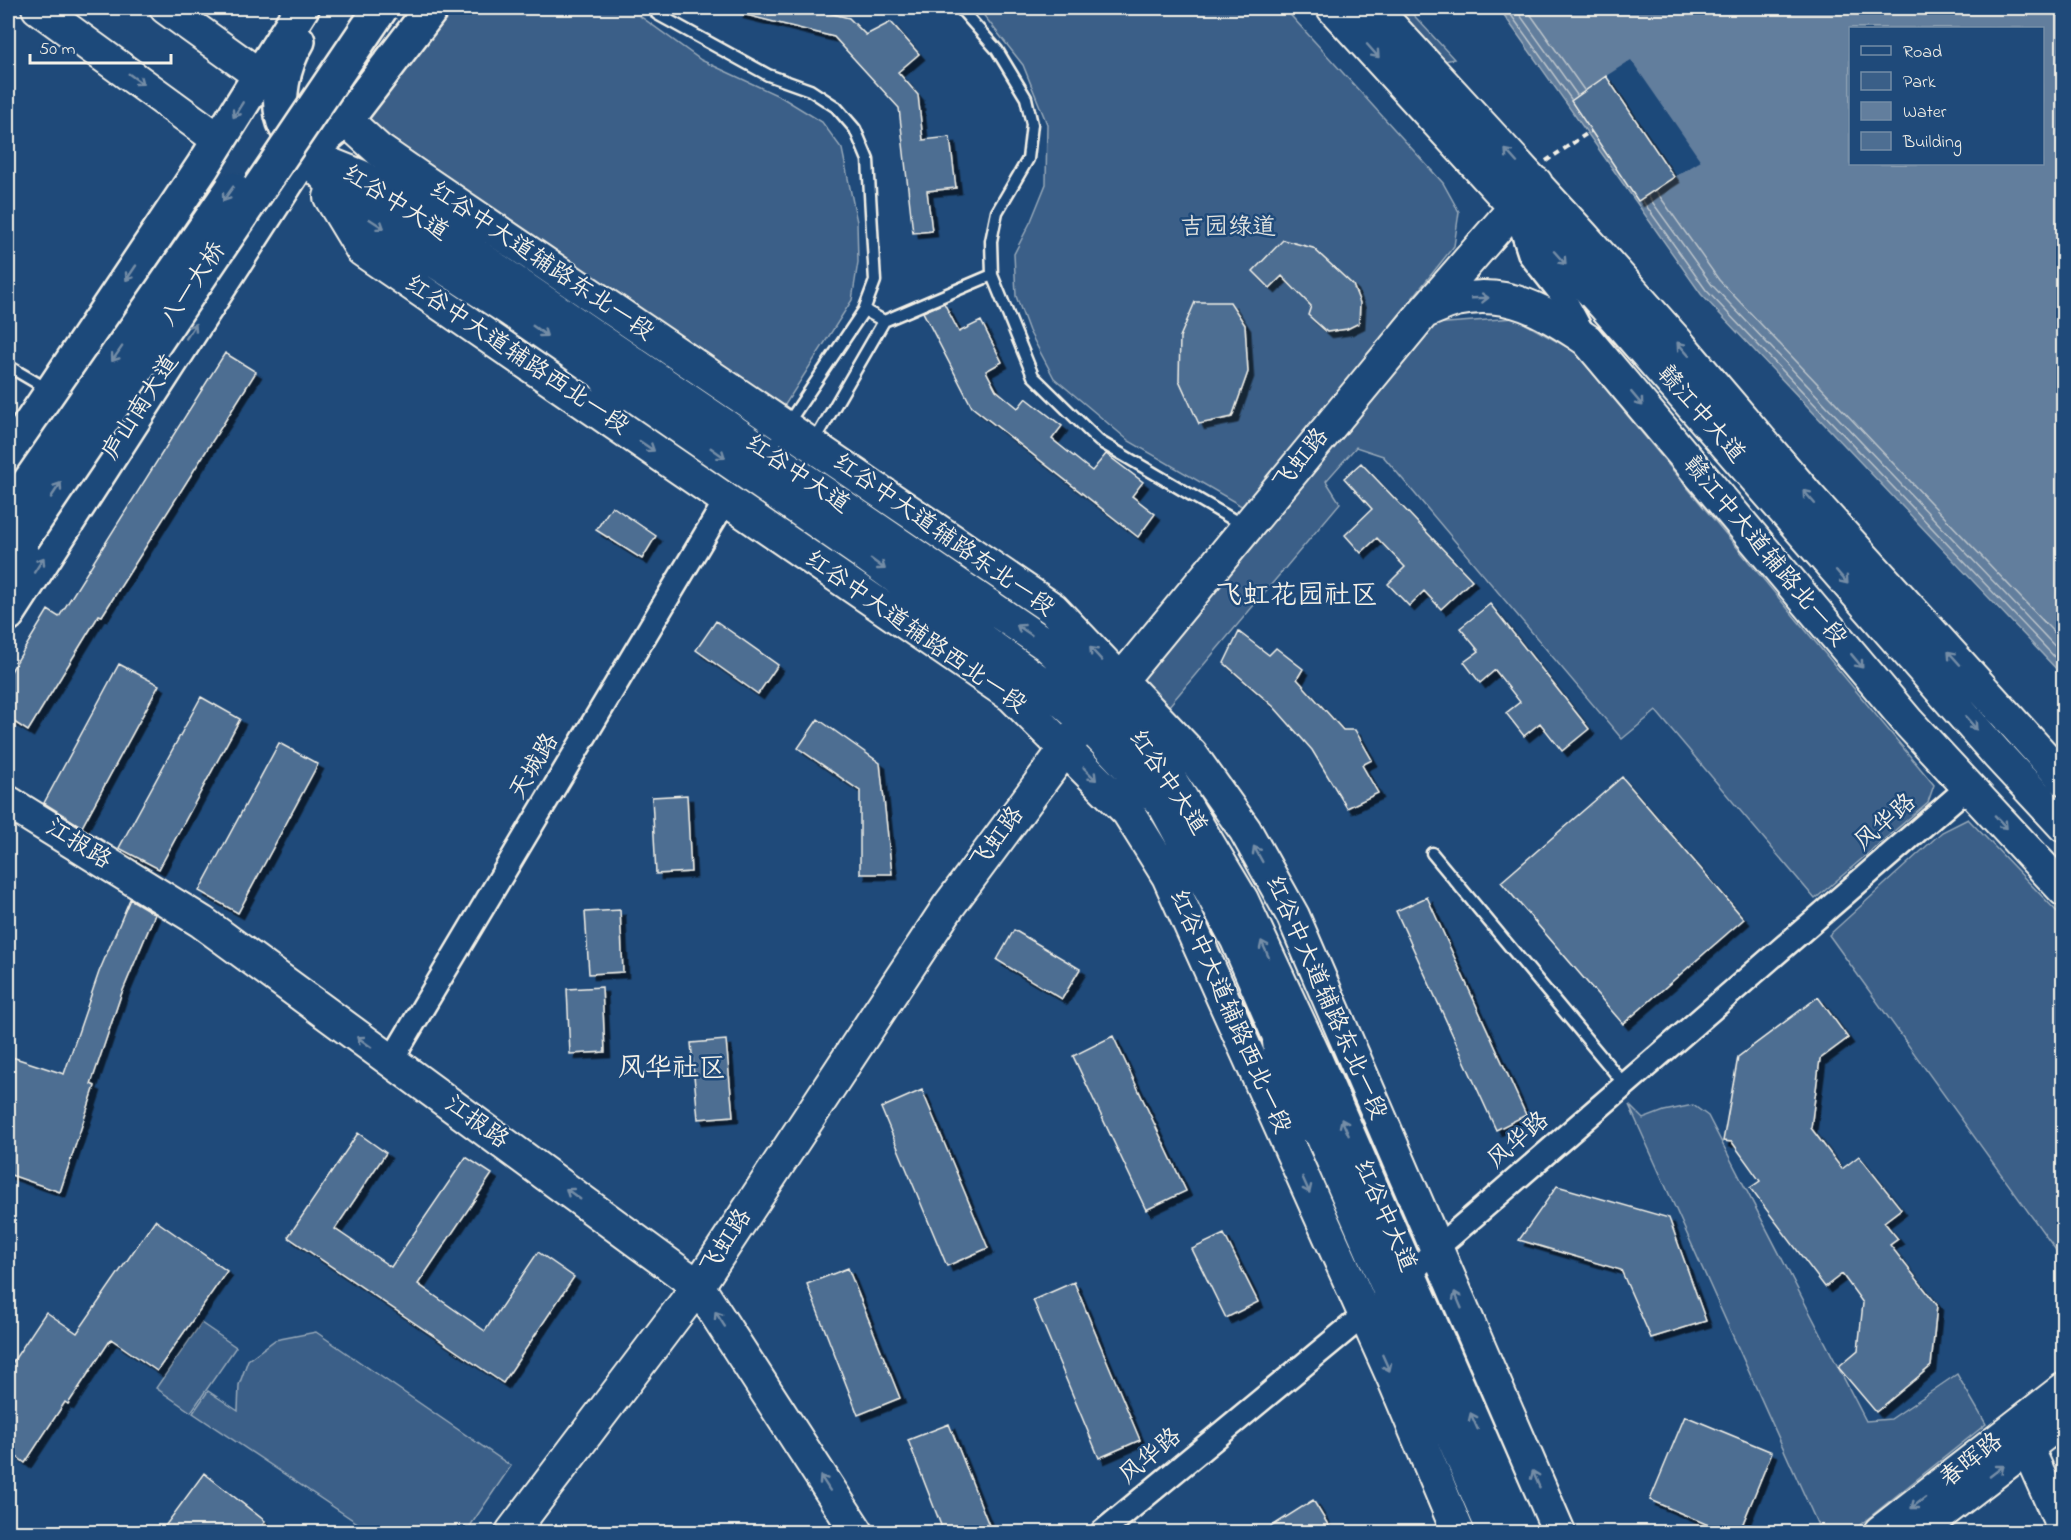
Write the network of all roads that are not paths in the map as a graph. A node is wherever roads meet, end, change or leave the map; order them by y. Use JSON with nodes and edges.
{"nodes":[{"id":1,"x":38,"y":8,"type":"edge"},
{"id":2,"x":166,"y":8,"type":"edge"},
{"id":3,"x":302,"y":8,"type":"edge"},
{"id":4,"x":321,"y":8,"type":"edge"},
{"id":5,"x":357,"y":8,"type":"edge"},
{"id":6,"x":381,"y":8,"type":"edge"},
{"id":7,"x":405,"y":8,"type":"edge"},
{"id":8,"x":432,"y":8,"type":"edge"},
{"id":9,"x":655,"y":8,"type":"edge"},
{"id":10,"x":960,"y":8,"type":"edge"},
{"id":11,"x":1333,"y":8,"type":"edge"},
{"id":12,"x":1374,"y":8,"type":"edge"},
{"id":13,"x":259,"y":75,"type":"junction"},
{"id":14,"x":352,"y":85,"type":"joint"},
{"id":15,"x":346,"y":120,"type":"junction"},
{"id":16,"x":219,"y":140,"type":"junction"},
{"id":17,"x":305,"y":154,"type":"junction"},
{"id":18,"x":1536,"y":183,"type":"junction"},
{"id":19,"x":1515,"y":209,"type":"junction"},
{"id":20,"x":992,"y":275,"type":"junction"},
{"id":21,"x":864,"y":310,"type":"junction"},
{"id":22,"x":1424,"y":312,"type":"junction"},
{"id":23,"x":884,"y":321,"type":"junction"},
{"id":24,"x":1587,"y":340,"type":"junction"},
{"id":25,"x":577,"y":356,"type":"junction"},
{"id":26,"x":8,"y":366,"type":"edge"},
{"id":27,"x":51,"y":391,"type":"junction"},
{"id":28,"x":632,"y":410,"type":"dead end"},
{"id":29,"x":785,"y":428,"type":"junction"},
{"id":30,"x":767,"y":454,"type":"junction"},
{"id":31,"x":8,"y":457,"type":"edge"},
{"id":32,"x":804,"y":460,"type":"junction"},
{"id":33,"x":726,"y":500,"type":"junction"},
{"id":34,"x":1246,"y":528,"type":"junction"},
{"id":35,"x":13,"y":538,"type":"edge"},
{"id":36,"x":8,"y":614,"type":"edge"},
{"id":37,"x":1104,"y":700,"type":"junction"},
{"id":38,"x":1065,"y":749,"type":"junction"},
{"id":39,"x":2064,"y":779,"type":"edge"},
{"id":40,"x":1968,"y":787,"type":"junction"},
{"id":41,"x":8,"y":802,"type":"edge"},
{"id":42,"x":2064,"y":826,"type":"edge"},
{"id":43,"x":1432,"y":853,"type":"dead end"},
{"id":44,"x":2064,"y":891,"type":"edge"},
{"id":45,"x":1209,"y":966,"type":"junction"},
{"id":46,"x":1265,"y":1005,"type":"junction"},
{"id":47,"x":391,"y":1061,"type":"junction"},
{"id":48,"x":1625,"y":1085,"type":"junction"},
{"id":49,"x":1436,"y":1249,"type":"junction"},
{"id":50,"x":1400,"y":1283,"type":"junction"},
{"id":51,"x":698,"y":1286,"type":"junction"},
{"id":52,"x":1365,"y":1316,"type":"junction"},
{"id":53,"x":2064,"y":1389,"type":"edge"},
{"id":54,"x":2064,"y":1419,"type":"edge"},
{"id":55,"x":2021,"y":1438,"type":"junction"},
{"id":56,"x":2064,"y":1530,"type":"edge"},
{"id":57,"x":512,"y":1533,"type":"edge"},
{"id":58,"x":857,"y":1533,"type":"edge"},
{"id":59,"x":1102,"y":1533,"type":"edge"},
{"id":60,"x":1458,"y":1533,"type":"edge"},
{"id":61,"x":1494,"y":1533,"type":"edge"},
{"id":62,"x":1522,"y":1533,"type":"edge"},
{"id":63,"x":1559,"y":1533,"type":"edge"},
{"id":64,"x":1880,"y":1533,"type":"edge"},
{"id":65,"x":1917,"y":1533,"type":"edge"}],
"edges":[{"from":1,"to":16,"type":"street","one_way":true},
{"from":2,"to":13,"type":"street"},
{"from":3,"to":13,"type":"main road"},
{"from":4,"to":17,"type":"main road"},
{"from":5,"to":35,"type":"main road","name":"八一大桥","one_way":true,"bridge":true},
{"from":35,"to":6,"type":"main road","name":"八一大桥","one_way":true,"bridge":true},
{"from":7,"to":14,"type":"main road"},
{"from":8,"to":15,"type":"main road","name":"庐山南大道"},
{"from":9,"to":21,"type":"lane"},
{"from":10,"to":20,"type":"lane"},
{"from":11,"to":19,"type":"street","name":"赣江中大道","one_way":true},
{"from":18,"to":12,"type":"street","name":"赣江中大道","one_way":true},
{"from":13,"to":16,"type":"main road","one_way":true},
{"from":14,"to":17,"type":"street"},
{"from":15,"to":17,"type":"main road","name":"庐山南大道"},
{"from":15,"to":29,"type":"street","name":"红谷中大道辅路东北一段"},
{"from":16,"to":27,"type":"main road","one_way":true},
{"from":17,"to":25,"type":"street","name":"红谷中大道","one_way":true},
{"from":17,"to":30,"type":"street","name":"红谷中大道"},
{"from":17,"to":33,"type":"street","name":"红谷中大道辅路西北一段","one_way":true},
{"from":36,"to":17,"type":"main road","name":"庐山南大道","one_way":true},
{"from":18,"to":19,"type":"street","name":"飞虹路"},
{"from":39,"to":18,"type":"street","name":"赣江中大道","one_way":true},
{"from":19,"to":22,"type":"street","name":"飞虹路"},
{"from":19,"to":24,"type":"street"},
{"from":19,"to":42,"type":"street","name":"赣江中大道","one_way":true},
{"from":20,"to":23,"type":"lane"},
{"from":20,"to":34,"type":"lane"},
{"from":21,"to":23,"type":"lane"},
{"from":21,"to":29,"type":"lane"},
{"from":22,"to":24,"type":"street","name":"赣江中大道辅路北一段","one_way":true},
{"from":22,"to":34,"type":"street","name":"飞虹路"},
{"from":23,"to":32,"type":"lane"},
{"from":24,"to":40,"type":"street","name":"赣江中大道辅路北一段","one_way":true},
{"from":25,"to":28,"type":"lane"},
{"from":25,"to":37,"type":"street","name":"红谷中大道","one_way":true},
{"from":26,"to":27,"type":"lane"},
{"from":27,"to":31,"type":"main road"},
{"from":29,"to":30,"type":"lane"},
{"from":29,"to":32,"type":"street","name":"红谷中大道辅路东北一段"},
{"from":30,"to":32,"type":"street","name":"红谷中大道"},
{"from":37,"to":32,"type":"street","name":"红谷中大道辅路东北一段","one_way":true},
{"from":33,"to":38,"type":"street","name":"红谷中大道辅路西北一段"},
{"from":33,"to":47,"type":"street","name":"天城路"},
{"from":34,"to":37,"type":"street","name":"飞虹路"},
{"from":37,"to":38,"type":"street","name":"飞虹路"},
{"from":37,"to":46,"type":"street","name":"红谷中大道"},
{"from":49,"to":37,"type":"street","name":"红谷中大道辅路东北一段","one_way":true},
{"from":50,"to":37,"type":"street","name":"红谷中大道","one_way":true},
{"from":38,"to":45,"type":"street","name":"红谷中大道辅路西北一段","one_way":true},
{"from":38,"to":51,"type":"street","name":"飞虹路"},
{"from":40,"to":44,"type":"street","name":"赣江中大道辅路北一段","one_way":true},
{"from":40,"to":48,"type":"street","name":"风华路"},
{"from":47,"to":41,"type":"street","name":"江报路","one_way":true},
{"from":43,"to":48,"type":"lane"},
{"from":45,"to":46,"type":"street"},
{"from":45,"to":52,"type":"street","name":"红谷中大道辅路西北一段","one_way":true},
{"from":46,"to":50,"type":"street","name":"红谷中大道"},
{"from":51,"to":47,"type":"street","name":"江报路","one_way":true},
{"from":48,"to":49,"type":"street","name":"风华路"},
{"from":49,"to":50,"type":"street","name":"风华路"},
{"from":63,"to":49,"type":"street","name":"红谷中大道辅路东北一段","one_way":true},
{"from":50,"to":52,"type":"street","name":"风华路"},
{"from":50,"to":61,"type":"street","name":"红谷中大道"},
{"from":62,"to":50,"type":"street","name":"红谷中大道","one_way":true},
{"from":51,"to":57,"type":"street","name":"飞虹路"},
{"from":58,"to":51,"type":"street","name":"江报路","one_way":true},
{"from":52,"to":59,"type":"street","name":"风华路"},
{"from":52,"to":60,"type":"street","name":"红谷中大道辅路西北一段","one_way":true},
{"from":53,"to":55,"type":"street","name":"春晖路"},
{"from":54,"to":55,"type":"street","name":"春晖路"},
{"from":55,"to":56,"type":"street"},
{"from":55,"to":64,"type":"street","name":"春晖路","one_way":true},
{"from":65,"to":55,"type":"street","name":"春晖路","one_way":true}]}
